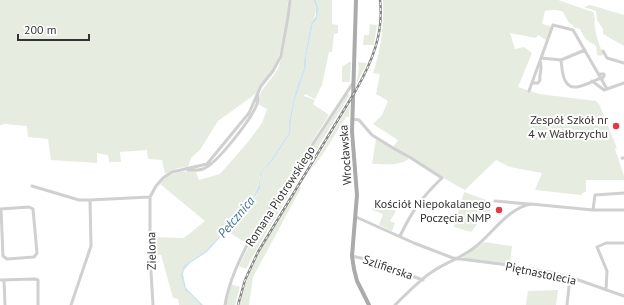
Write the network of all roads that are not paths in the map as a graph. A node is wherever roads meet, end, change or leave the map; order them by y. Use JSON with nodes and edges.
{"nodes":[{"id":1,"x":290,"y":0,"type":"edge"},
{"id":2,"x":356,"y":0,"type":"edge"},
{"id":3,"x":585,"y":50,"type":"junction"},
{"id":4,"x":603,"y":51,"type":"dead end"},
{"id":5,"x":541,"y":59,"type":"junction"},
{"id":6,"x":561,"y":60,"type":"junction"},
{"id":7,"x":624,"y":63,"type":"edge"},
{"id":8,"x":601,"y":77,"type":"junction"},
{"id":9,"x":592,"y":81,"type":"junction"},
{"id":10,"x":353,"y":83,"type":"junction"},
{"id":11,"x":532,"y":83,"type":"junction"},
{"id":12,"x":624,"y":83,"type":"edge"},
{"id":13,"x":607,"y":89,"type":"junction"},
{"id":14,"x":353,"y":90,"type":"junction"},
{"id":15,"x":529,"y":91,"type":"dead end"},
{"id":16,"x":346,"y":92,"type":"junction"},
{"id":17,"x":352,"y":119,"type":"junction"},
{"id":18,"x":32,"y":186,"type":"dead end"},
{"id":19,"x":624,"y":193,"type":"edge"},
{"id":20,"x":150,"y":197,"type":"junction"},
{"id":21,"x":90,"y":200,"type":"junction"},
{"id":22,"x":495,"y":201,"type":"dead end"},
{"id":23,"x":531,"y":204,"type":"junction"},
{"id":24,"x":1,"y":209,"type":"edge"},
{"id":25,"x":594,"y":210,"type":"junction"},
{"id":26,"x":624,"y":210,"type":"edge"},
{"id":27,"x":356,"y":217,"type":"junction"},
{"id":28,"x":400,"y":236,"type":"junction"},
{"id":29,"x":624,"y":243,"type":"edge"},
{"id":30,"x":352,"y":256,"type":"junction"},
{"id":31,"x":456,"y":259,"type":"junction"},
{"id":32,"x":570,"y":277,"type":"junction"},
{"id":33,"x":2,"y":280,"type":"edge"},
{"id":34,"x":423,"y":280,"type":"junction"},
{"id":35,"x":606,"y":290,"type":"junction"},
{"id":36,"x":624,"y":296,"type":"edge"},
{"id":37,"x":6,"y":305,"type":"edge"},
{"id":38,"x":38,"y":305,"type":"edge"},
{"id":39,"x":71,"y":305,"type":"edge"},
{"id":40,"x":153,"y":305,"type":"edge"},
{"id":41,"x":225,"y":305,"type":"edge"},
{"id":42,"x":368,"y":305,"type":"edge"},
{"id":43,"x":395,"y":305,"type":"edge"},
{"id":44,"x":567,"y":305,"type":"edge"}],
"edges":[{"from":1,"to":20,"type":"street"},
{"from":2,"to":10,"type":"main road","name":"Wrocławska"},
{"from":3,"to":5,"type":"street"},
{"from":3,"to":6,"type":"street"},
{"from":3,"to":8,"type":"street"},
{"from":4,"to":7,"type":"street"},
{"from":5,"to":6,"type":"street"},
{"from":5,"to":11,"type":"street"},
{"from":5,"to":11,"type":"street"},
{"from":6,"to":9,"type":"street"},
{"from":8,"to":9,"type":"street"},
{"from":8,"to":13,"type":"street"},
{"from":9,"to":13,"type":"street"},
{"from":10,"to":14,"type":"main road","name":"Wrocławska"},
{"from":10,"to":16,"type":"street","name":"Romana Piotrowskiego"},
{"from":11,"to":15,"type":"street"},
{"from":12,"to":13,"type":"street"},
{"from":14,"to":16,"type":"street"},
{"from":14,"to":17,"type":"main road","name":"Wrocławska"},
{"from":16,"to":41,"type":"street","name":"Romana Piotrowskiego"},
{"from":17,"to":27,"type":"main road","name":"Wrocławska"},
{"from":17,"to":28,"type":"street"},
{"from":18,"to":21,"type":"street"},
{"from":19,"to":25,"type":"street"},
{"from":20,"to":21,"type":"street"},
{"from":20,"to":40,"type":"street","name":"Zielona"},
{"from":21,"to":39,"type":"street"},
{"from":22,"to":23,"type":"street"},
{"from":23,"to":25,"type":"street"},
{"from":23,"to":31,"type":"street"},
{"from":24,"to":24,"type":"street"},
{"from":25,"to":26,"type":"street"},
{"from":27,"to":28,"type":"street","name":"Piętnastolecia"},
{"from":27,"to":30,"type":"main road","name":"Wrocławska"},
{"from":28,"to":31,"type":"street","name":"Piętnastolecia"},
{"from":29,"to":35,"type":"street"},
{"from":30,"to":34,"type":"street","name":"Szlifierska"},
{"from":30,"to":42,"type":"main road","name":"Wrocławska"},
{"from":31,"to":32,"type":"street","name":"Piętnastolecia"},
{"from":31,"to":34,"type":"street"},
{"from":32,"to":35,"type":"street","name":"Piętnastolecia"},
{"from":32,"to":44,"type":"street"},
{"from":33,"to":37,"type":"street"},
{"from":33,"to":38,"type":"street"},
{"from":34,"to":43,"type":"street"},
{"from":35,"to":36,"type":"street","name":"Piętnastolecia"}]}
